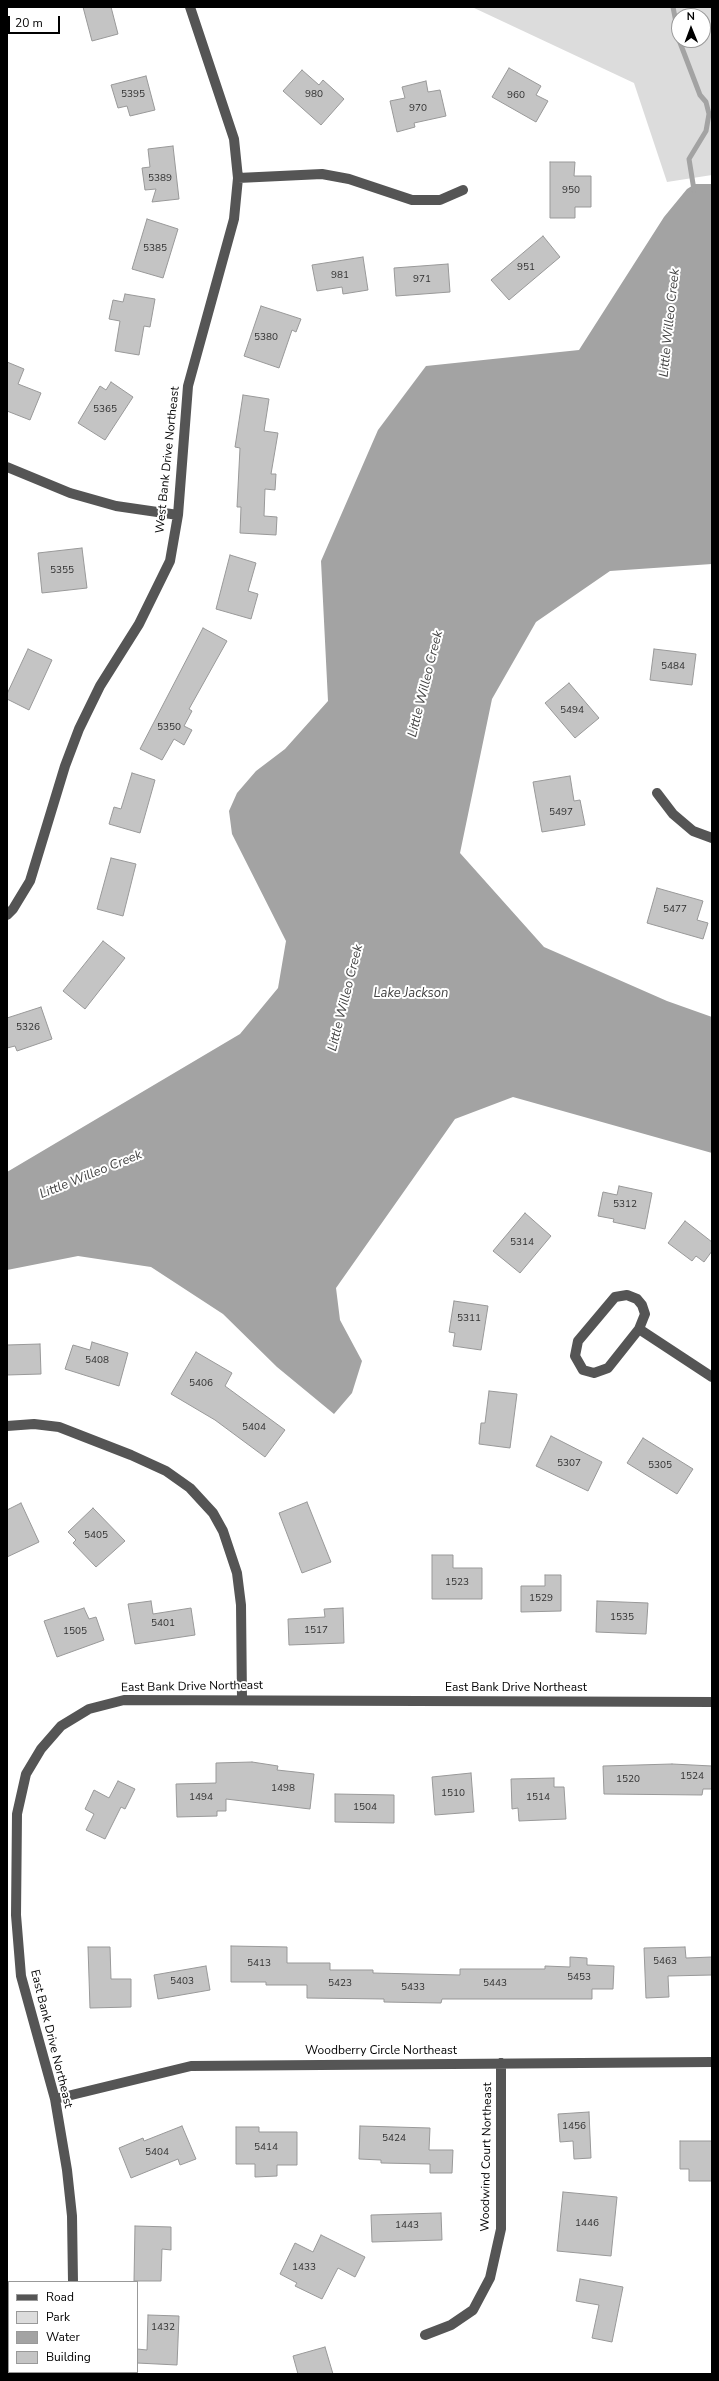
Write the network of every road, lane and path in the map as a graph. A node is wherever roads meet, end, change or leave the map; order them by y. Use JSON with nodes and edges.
{"nodes":[{"id":1,"x":190,"y":7,"type":"edge"},
{"id":2,"x":238,"y":178,"type":"junction"},
{"id":3,"x":463,"y":190,"type":"dead end"},
{"id":4,"x":7,"y":466,"type":"edge"},
{"id":5,"x":178,"y":515,"type":"junction"},
{"id":6,"x":658,"y":793,"type":"dead end"},
{"id":7,"x":712,"y":838,"type":"edge"},
{"id":8,"x":7,"y":915,"type":"edge"},
{"id":9,"x":640,"y":1329,"type":"junction"},
{"id":10,"x":712,"y":1377,"type":"edge"},
{"id":11,"x":7,"y":1426,"type":"edge"},
{"id":12,"x":242,"y":1699,"type":"junction"},
{"id":13,"x":712,"y":1702,"type":"edge"},
{"id":14,"x":712,"y":2062,"type":"edge"},
{"id":15,"x":501,"y":2063,"type":"junction"},
{"id":16,"x":54,"y":2099,"type":"junction"},
{"id":17,"x":73,"y":2281,"type":"edge"},
{"id":18,"x":425,"y":2335,"type":"dead end"}],
"edges":[{"from":1,"to":2,"type":"street","name":"West Bank Drive Northeast"},
{"from":2,"to":3,"type":"street"},
{"from":2,"to":5,"type":"street","name":"West Bank Drive Northeast"},
{"from":4,"to":5,"type":"street"},
{"from":5,"to":8,"type":"street","name":"West Bank Drive Northeast"},
{"from":6,"to":7,"type":"street"},
{"from":9,"to":9,"type":"street"},
{"from":9,"to":10,"type":"street"},
{"from":11,"to":12,"type":"street"},
{"from":12,"to":13,"type":"street","name":"East Bank Drive Northeast"},
{"from":12,"to":16,"type":"street","name":"East Bank Drive Northeast"},
{"from":14,"to":15,"type":"street","name":"Woodberry Circle Northeast"},
{"from":15,"to":16,"type":"street","name":"Woodberry Circle Northeast"},
{"from":15,"to":18,"type":"street","name":"Woodwind Court Northeast"},
{"from":16,"to":17,"type":"street","name":"East Bank Drive Northeast"}]}
